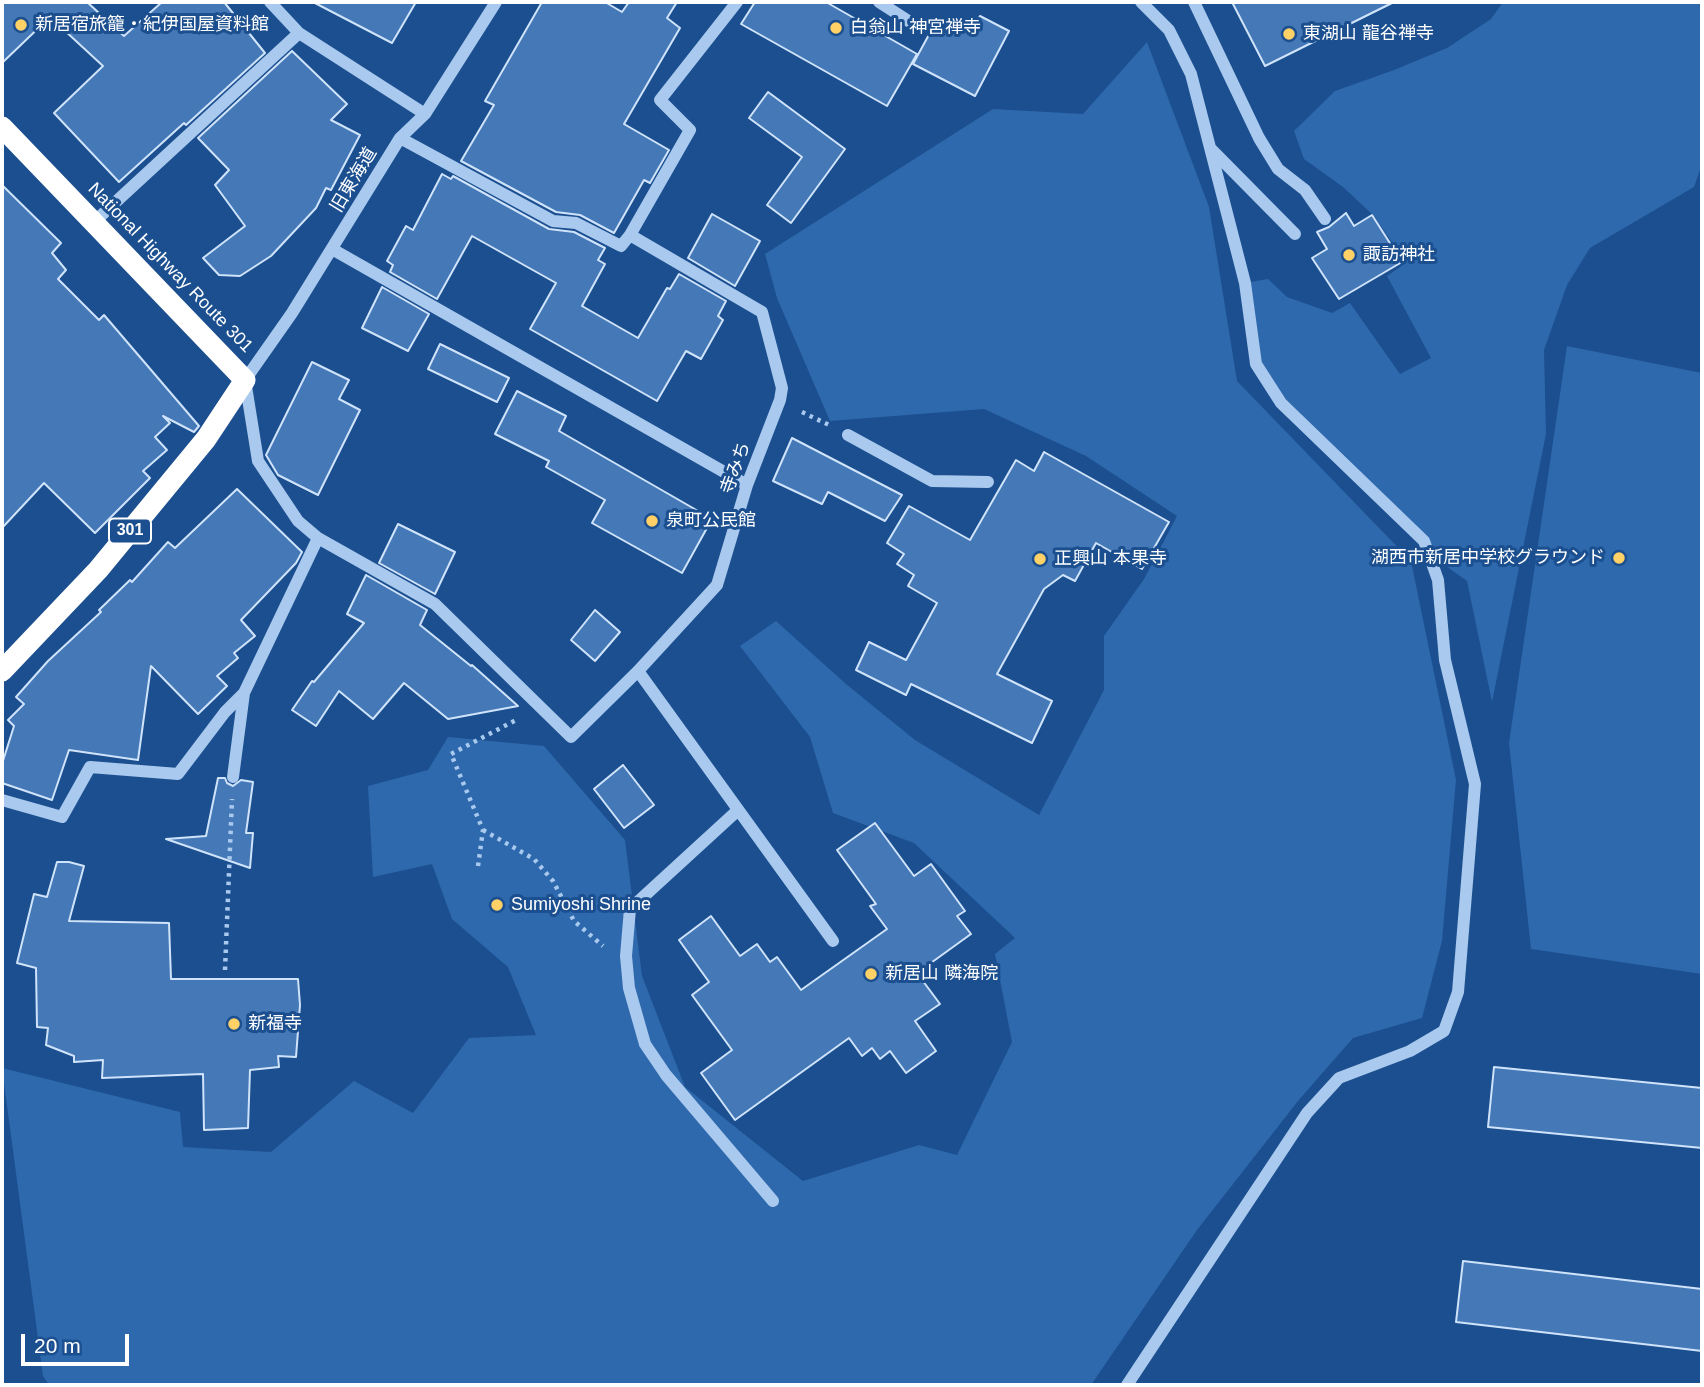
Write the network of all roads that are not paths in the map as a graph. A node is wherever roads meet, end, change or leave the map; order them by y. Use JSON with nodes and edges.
{"nodes":[{"id":1,"x":270,"y":2,"type":"edge"},
{"id":2,"x":496,"y":2,"type":"edge"},
{"id":3,"x":737,"y":2,"type":"edge"},
{"id":4,"x":879,"y":2,"type":"edge"},
{"id":5,"x":1141,"y":2,"type":"edge"},
{"id":6,"x":1194,"y":2,"type":"edge"},
{"id":7,"x":910,"y":22,"type":"dead end"},
{"id":8,"x":299,"y":33,"type":"junction"},
{"id":9,"x":425,"y":114,"type":"junction"},
{"id":10,"x":2,"y":127,"type":"edge"},
{"id":11,"x":400,"y":138,"type":"junction"},
{"id":12,"x":1211,"y":149,"type":"junction"},
{"id":13,"x":1325,"y":219,"type":"dead end"},
{"id":14,"x":94,"y":222,"type":"junction"},
{"id":15,"x":1295,"y":234,"type":"dead end"},
{"id":16,"x":630,"y":235,"type":"junction"},
{"id":17,"x":332,"y":249,"type":"junction"},
{"id":18,"x":245,"y":380,"type":"junction"},
{"id":19,"x":848,"y":435,"type":"road end"},
{"id":20,"x":988,"y":482,"type":"dead end"},
{"id":21,"x":747,"y":485,"type":"junction"},
{"id":22,"x":318,"y":538,"type":"junction"},
{"id":23,"x":2,"y":671,"type":"edge"},
{"id":24,"x":638,"y":671,"type":"junction"},
{"id":25,"x":244,"y":692,"type":"junction"},
{"id":26,"x":233,"y":777,"type":"road end"},
{"id":27,"x":2,"y":800,"type":"edge"},
{"id":28,"x":737,"y":811,"type":"junction"},
{"id":29,"x":833,"y":942,"type":"dead end"},
{"id":30,"x":773,"y":1201,"type":"dead end"},
{"id":31,"x":1128,"y":1385,"type":"edge"}],
"edges":[{"from":1,"to":8,"type":"street"},
{"from":2,"to":9,"type":"street","name":"旧東海道"},
{"from":3,"to":16,"type":"street"},
{"from":4,"to":7,"type":"street"},
{"from":5,"to":12,"type":"street"},
{"from":6,"to":13,"type":"street"},
{"from":8,"to":9,"type":"street"},
{"from":8,"to":14,"type":"street"},
{"from":9,"to":11,"type":"street","name":"旧東海道"},
{"from":10,"to":14,"type":"highway","name":"National Highway Route 301"},
{"from":11,"to":16,"type":"street"},
{"from":11,"to":17,"type":"street","name":"旧東海道"},
{"from":12,"to":15,"type":"street"},
{"from":12,"to":31,"type":"street"},
{"from":14,"to":18,"type":"highway","name":"National Highway Route 301"},
{"from":16,"to":21,"type":"street","name":"寺みち"},
{"from":17,"to":18,"type":"street","name":"旧東海道"},
{"from":17,"to":21,"type":"street"},
{"from":18,"to":22,"type":"street","name":"寺みち"},
{"from":18,"to":23,"type":"highway","name":"National Highway Route 301","number":"301"},
{"from":19,"to":20,"type":"street"},
{"from":21,"to":24,"type":"street","name":"寺みち"},
{"from":22,"to":24,"type":"street","name":"寺みち"},
{"from":22,"to":25,"type":"street"},
{"from":24,"to":28,"type":"street"},
{"from":25,"to":26,"type":"street"},
{"from":25,"to":27,"type":"street"},
{"from":28,"to":29,"type":"street"},
{"from":28,"to":30,"type":"street"}]}
